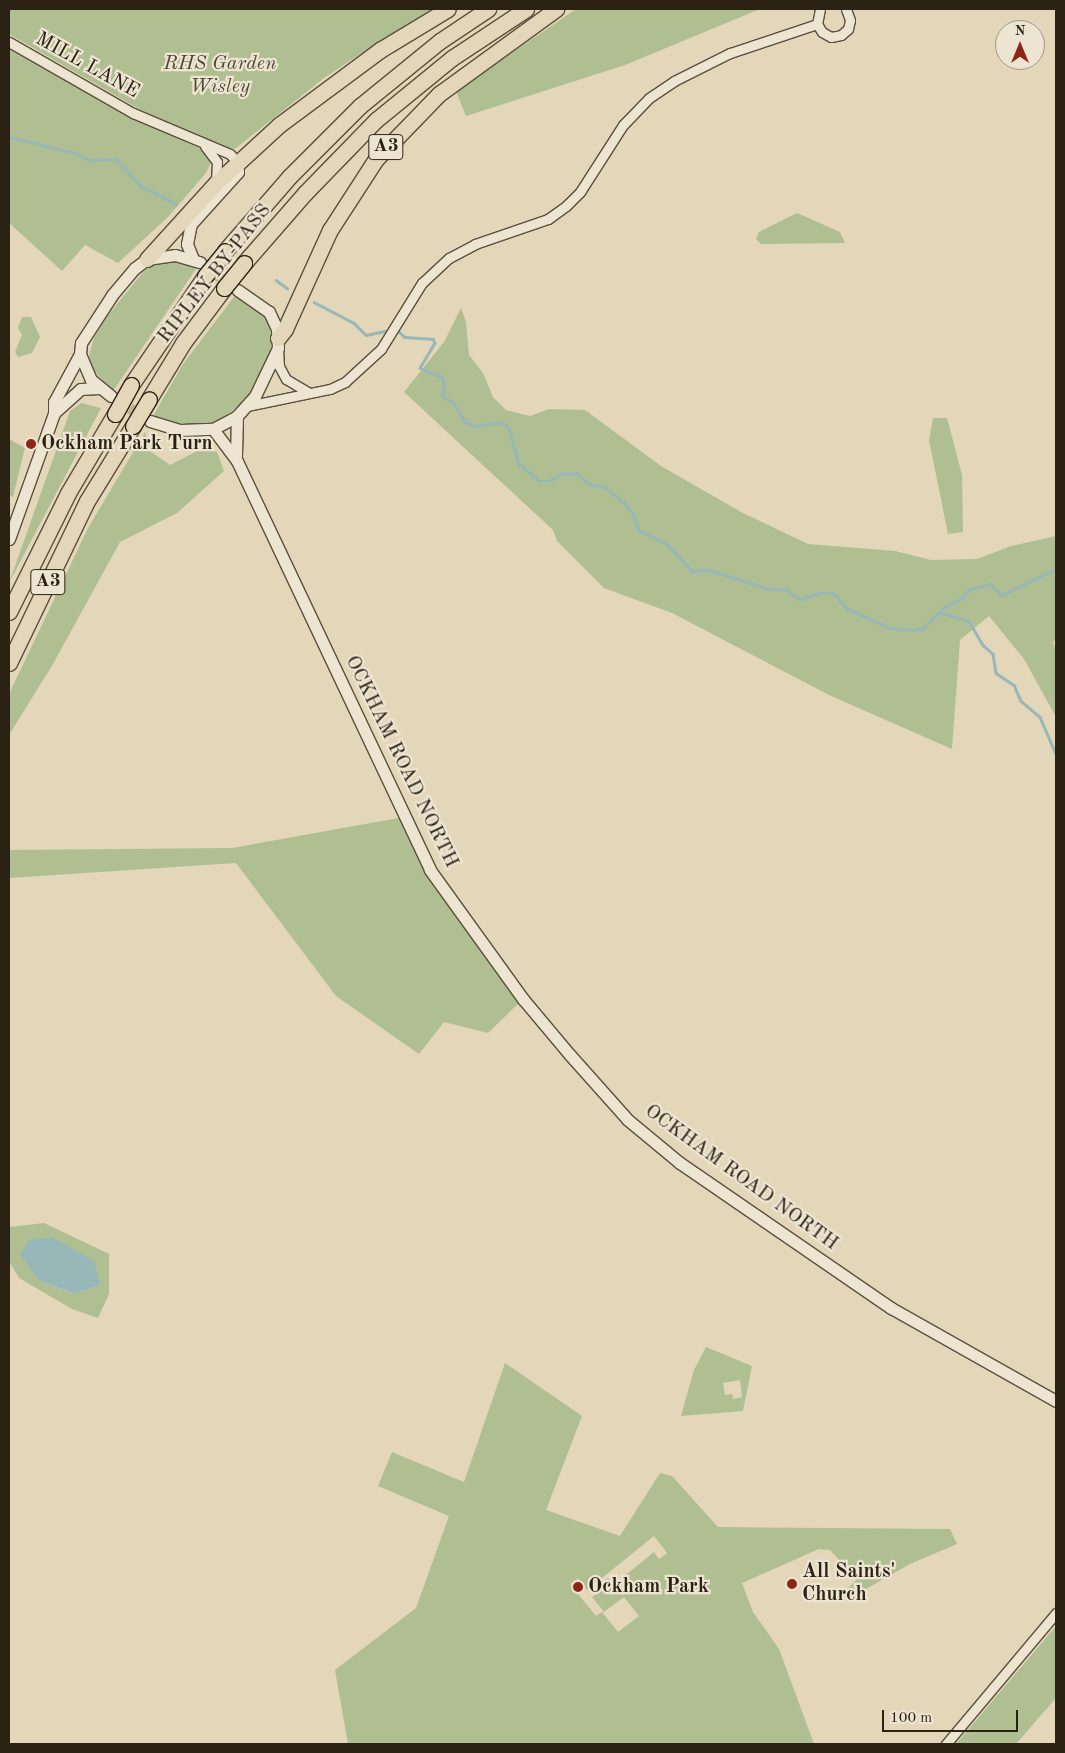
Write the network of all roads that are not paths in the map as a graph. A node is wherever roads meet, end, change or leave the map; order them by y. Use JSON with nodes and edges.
{"nodes":[{"id":1,"x":448,"y":9,"type":"edge"},
{"id":2,"x":488,"y":9,"type":"edge"},
{"id":3,"x":526,"y":9,"type":"edge"},
{"id":4,"x":556,"y":9,"type":"edge"},
{"id":5,"x":820,"y":9,"type":"edge"},
{"id":6,"x":848,"y":9,"type":"edge"},
{"id":7,"x":817,"y":24,"type":"junction"},
{"id":8,"x":9,"y":42,"type":"edge"},
{"id":9,"x":203,"y":144,"type":"junction"},
{"id":10,"x":237,"y":162,"type":"junction"},
{"id":11,"x":216,"y":183,"type":"junction"},
{"id":12,"x":147,"y":259,"type":"junction"},
{"id":13,"x":200,"y":266,"type":"junction"},
{"id":14,"x":231,"y":289,"type":"junction"},
{"id":15,"x":278,"y":343,"type":"junction"},
{"id":16,"x":80,"y":354,"type":"junction"},
{"id":17,"x":99,"y":388,"type":"junction"},
{"id":18,"x":309,"y":393,"type":"junction"},
{"id":19,"x":111,"y":396,"type":"tunnel mouth"},
{"id":20,"x":248,"y":406,"type":"junction"},
{"id":21,"x":54,"y":413,"type":"junction"},
{"id":22,"x":237,"y":416,"type":"junction"},
{"id":23,"x":150,"y":421,"type":"tunnel mouth"},
{"id":24,"x":213,"y":428,"type":"junction"},
{"id":25,"x":237,"y":461,"type":"junction"},
{"id":26,"x":9,"y":539,"type":"edge"},
{"id":27,"x":9,"y":612,"type":"edge"},
{"id":28,"x":9,"y":663,"type":"edge"},
{"id":29,"x":1056,"y":1401,"type":"edge"},
{"id":30,"x":1056,"y":1613,"type":"edge"},
{"id":31,"x":946,"y":1744,"type":"edge"}],
"edges":[{"from":1,"to":10,"type":"highway"},
{"from":2,"to":13,"type":"highway","name":"RIPLEY BY-PASS","number":"A3","bridge":true},
{"from":3,"to":14,"type":"highway","name":"RIPLEY BY-PASS","number":"A3","bridge":true},
{"from":4,"to":15,"type":"highway","number":"A3"},
{"from":5,"to":7,"type":"street"},
{"from":6,"to":7,"type":"street"},
{"from":7,"to":18,"type":"street"},
{"from":8,"to":9,"type":"street","name":"MILL LANE"},
{"from":9,"to":10,"type":"street","name":"MILL LANE"},
{"from":9,"to":11,"type":"street"},
{"from":10,"to":11,"type":"highway"},
{"from":10,"to":13,"type":"main road"},
{"from":11,"to":12,"type":"highway"},
{"from":12,"to":13,"type":"main road"},
{"from":12,"to":16,"type":"main road"},
{"from":13,"to":27,"type":"highway","name":"RIPLEY BY-PASS","number":"A3","bridge":true},
{"from":14,"to":15,"type":"main road"},
{"from":14,"to":28,"type":"highway","name":"RIPLEY BY-PASS","number":"A3","bridge":true},
{"from":15,"to":18,"type":"street"},
{"from":15,"to":20,"type":"main road"},
{"from":16,"to":17,"type":"main road"},
{"from":16,"to":21,"type":"main road"},
{"from":17,"to":19,"type":"main road"},
{"from":17,"to":21,"type":"main road"},
{"from":18,"to":20,"type":"street"},
{"from":20,"to":22,"type":"main road"},
{"from":21,"to":26,"type":"main road"},
{"from":22,"to":24,"type":"main road"},
{"from":22,"to":25,"type":"main road","name":"OCKHAM ROAD NORTH"},
{"from":23,"to":24,"type":"main road"},
{"from":24,"to":25,"type":"main road","name":"OCKHAM ROAD NORTH"},
{"from":25,"to":29,"type":"main road","name":"OCKHAM ROAD NORTH"},
{"from":30,"to":31,"type":"street"}]}
